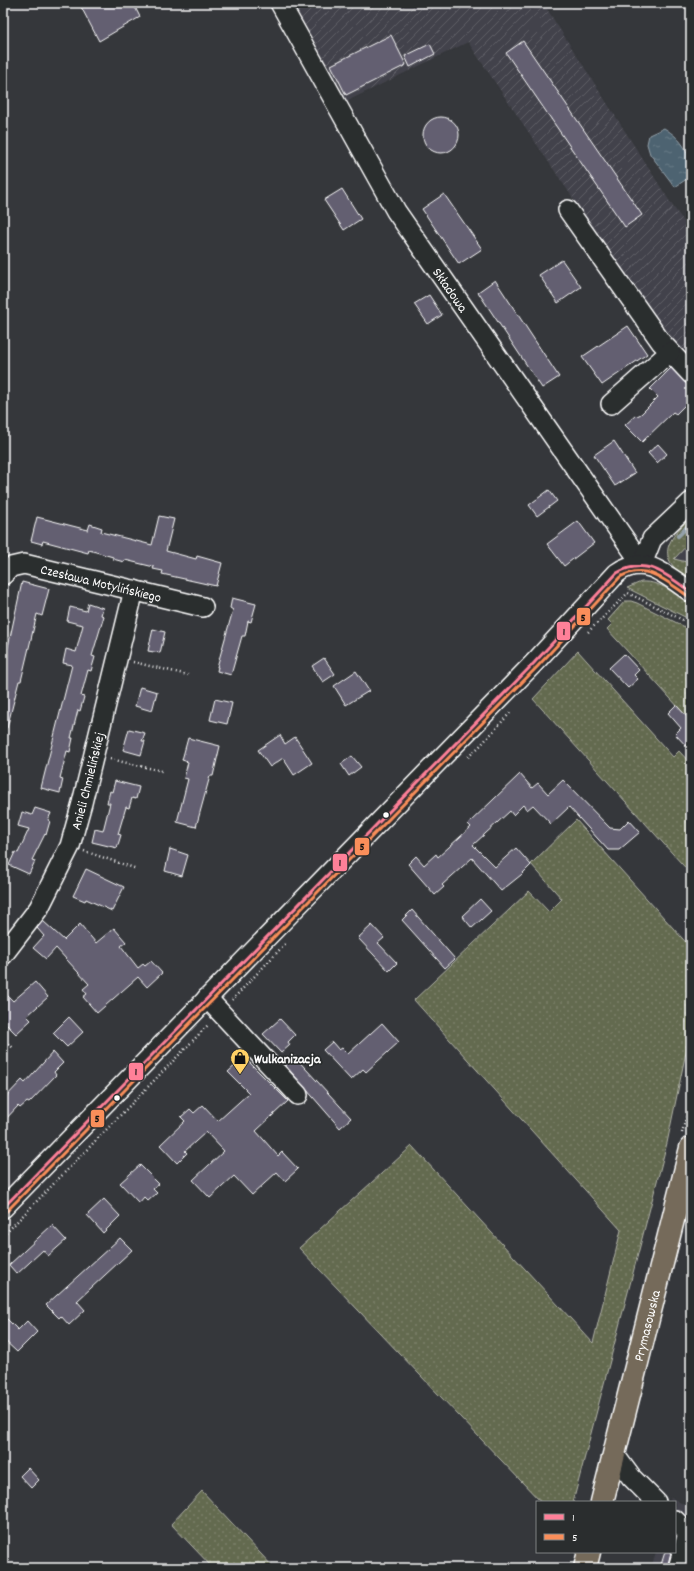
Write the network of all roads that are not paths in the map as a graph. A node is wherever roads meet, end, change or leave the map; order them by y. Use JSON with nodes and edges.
{"nodes":[{"id":1,"x":280,"y":3,"type":"edge"},
{"id":2,"x":568,"y":210,"type":"dead end"},
{"id":3,"x":670,"y":352,"type":"junction"},
{"id":4,"x":691,"y":374,"type":"edge"},
{"id":5,"x":611,"y":404,"type":"dead end"},
{"id":6,"x":691,"y":502,"type":"edge"},
{"id":7,"x":642,"y":564,"type":"junction"},
{"id":8,"x":3,"y":574,"type":"edge"},
{"id":9,"x":134,"y":590,"type":"junction"},
{"id":10,"x":691,"y":592,"type":"edge"},
{"id":11,"x":204,"y":607,"type":"dead end"},
{"id":12,"x":3,"y":955,"type":"edge"},
{"id":13,"x":207,"y":998,"type":"junction"},
{"id":14,"x":298,"y":1095,"type":"dead end"},
{"id":15,"x":691,"y":1148,"type":"edge"},
{"id":16,"x":3,"y":1208,"type":"edge"},
{"id":17,"x":614,"y":1454,"type":"junction"},
{"id":18,"x":602,"y":1501,"type":"edge"},
{"id":19,"x":655,"y":1501,"type":"edge"},
{"id":20,"x":676,"y":1521,"type":"edge"},
{"id":21,"x":589,"y":1553,"type":"edge"},
{"id":22,"x":585,"y":1568,"type":"edge"},
{"id":23,"x":678,"y":1568,"type":"edge"}],
"edges":[{"from":1,"to":7,"type":"street","name":"Składowa"},
{"from":2,"to":3,"type":"street"},
{"from":3,"to":4,"type":"street"},
{"from":3,"to":5,"type":"street"},
{"from":6,"to":7,"type":"street"},
{"from":7,"to":10,"type":"street"},
{"from":7,"to":13,"type":"street"},
{"from":8,"to":9,"type":"street","name":"Czesława Motylińskiego"},
{"from":9,"to":11,"type":"street","name":"Czesława Motylińskiego"},
{"from":9,"to":12,"type":"street","name":"Anieli Chmielińskiej"},
{"from":13,"to":14,"type":"street"},
{"from":13,"to":16,"type":"street"},
{"from":15,"to":17,"type":"main road","name":"Prymasowska"},
{"from":17,"to":18,"type":"main road","name":"Prymasowska"},
{"from":17,"to":19,"type":"street"},
{"from":20,"to":23,"type":"street"},
{"from":21,"to":22,"type":"main road"}]}
